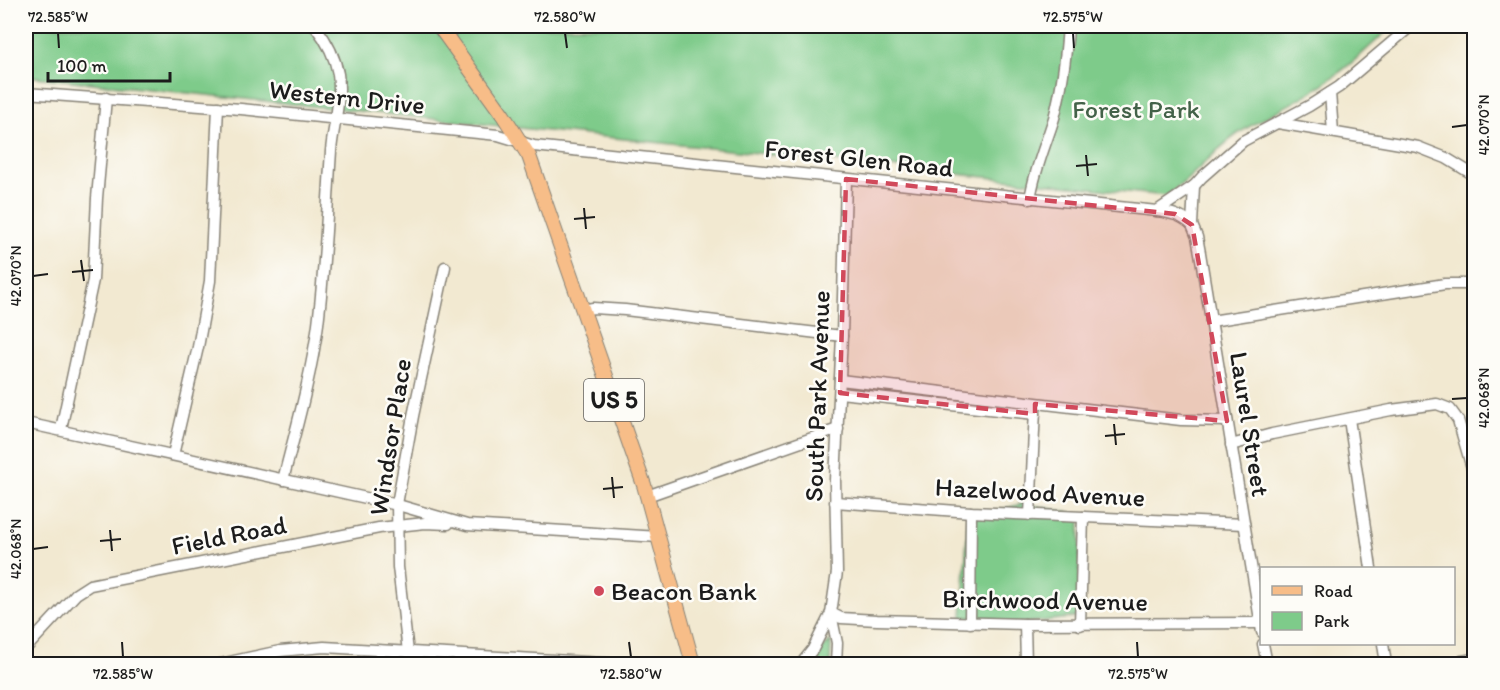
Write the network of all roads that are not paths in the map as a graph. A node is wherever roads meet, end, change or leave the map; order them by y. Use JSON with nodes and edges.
{"nodes":[{"id":1,"x":315,"y":26,"type":"edge"},
{"id":2,"x":439,"y":26,"type":"edge"},
{"id":3,"x":1068,"y":26,"type":"edge"},
{"id":4,"x":1411,"y":26,"type":"edge"},
{"id":5,"x":26,"y":93,"type":"edge"},
{"id":6,"x":1330,"y":93,"type":"junction"},
{"id":7,"x":106,"y":98,"type":"junction"},
{"id":8,"x":218,"y":107,"type":"junction"},
{"id":9,"x":336,"y":113,"type":"junction"},
{"id":10,"x":1277,"y":123,"type":"junction"},
{"id":11,"x":1333,"y":132,"type":"junction"},
{"id":12,"x":518,"y":141,"type":"junction"},
{"id":13,"x":1474,"y":175,"type":"edge"},
{"id":14,"x":846,"y":179,"type":"junction"},
{"id":15,"x":1194,"y":186,"type":"junction"},
{"id":16,"x":1030,"y":199,"type":"junction"},
{"id":17,"x":1157,"y":211,"type":"junction"},
{"id":18,"x":1192,"y":225,"type":"junction"},
{"id":19,"x":445,"y":267,"type":"dead end"},
{"id":20,"x":1474,"y":284,"type":"edge"},
{"id":21,"x":582,"y":310,"type":"junction"},
{"id":22,"x":1211,"y":321,"type":"junction"},
{"id":23,"x":842,"y":336,"type":"junction"},
{"id":24,"x":840,"y":380,"type":"junction"},
{"id":25,"x":840,"y":393,"type":"junction"},
{"id":26,"x":1035,"y":409,"type":"junction"},
{"id":27,"x":1349,"y":419,"type":"junction"},
{"id":28,"x":1227,"y":421,"type":"junction"},
{"id":29,"x":26,"y":423,"type":"edge"},
{"id":30,"x":61,"y":429,"type":"junction"},
{"id":31,"x":838,"y":429,"type":"junction"},
{"id":32,"x":1231,"y":445,"type":"junction"},
{"id":33,"x":173,"y":455,"type":"junction"},
{"id":34,"x":1474,"y":475,"type":"edge"},
{"id":35,"x":283,"y":480,"type":"junction"},
{"id":36,"x":647,"y":496,"type":"junction"},
{"id":37,"x":835,"y":502,"type":"junction"},
{"id":38,"x":398,"y":505,"type":"junction"},
{"id":39,"x":971,"y":512,"type":"junction"},
{"id":40,"x":1030,"y":515,"type":"junction"},
{"id":41,"x":1083,"y":517,"type":"junction"},
{"id":42,"x":1244,"y":524,"type":"junction"},
{"id":43,"x":467,"y":525,"type":"junction"},
{"id":44,"x":397,"y":526,"type":"junction"},
{"id":45,"x":659,"y":537,"type":"junction"},
{"id":46,"x":1371,"y":567,"type":"edge"},
{"id":47,"x":831,"y":613,"type":"junction"},
{"id":48,"x":1260,"y":621,"type":"edge"},
{"id":49,"x":970,"y":623,"type":"junction"},
{"id":50,"x":1025,"y":624,"type":"junction"},
{"id":51,"x":1080,"y":625,"type":"junction"},
{"id":52,"x":1260,"y":627,"type":"edge"},
{"id":53,"x":1263,"y":645,"type":"edge"},
{"id":54,"x":1383,"y":645,"type":"edge"},
{"id":55,"x":26,"y":648,"type":"edge"},
{"id":56,"x":408,"y":652,"type":"junction"},
{"id":57,"x":1474,"y":659,"type":"edge"},
{"id":58,"x":220,"y":664,"type":"edge"},
{"id":59,"x":621,"y":664,"type":"edge"},
{"id":60,"x":693,"y":664,"type":"edge"},
{"id":61,"x":801,"y":664,"type":"edge"},
{"id":62,"x":836,"y":664,"type":"edge"},
{"id":63,"x":1026,"y":664,"type":"edge"},
{"id":64,"x":1267,"y":664,"type":"edge"},
{"id":65,"x":1386,"y":664,"type":"edge"},
{"id":66,"x":1444,"y":664,"type":"edge"}],
"edges":[{"from":1,"to":9,"type":"street"},
{"from":2,"to":12,"type":"main road","number":"US 5"},
{"from":3,"to":16,"type":"street"},
{"from":4,"to":6,"type":"street"},
{"from":5,"to":7,"type":"street","name":"Western Drive"},
{"from":6,"to":10,"type":"street"},
{"from":6,"to":11,"type":"street"},
{"from":7,"to":8,"type":"street","name":"Western Drive"},
{"from":7,"to":30,"type":"street"},
{"from":8,"to":9,"type":"street","name":"Western Drive"},
{"from":8,"to":33,"type":"street"},
{"from":9,"to":12,"type":"street","name":"Western Drive"},
{"from":9,"to":35,"type":"street"},
{"from":10,"to":11,"type":"street"},
{"from":10,"to":15,"type":"street"},
{"from":11,"to":13,"type":"street"},
{"from":12,"to":14,"type":"street","name":"Forest Glen Road"},
{"from":12,"to":21,"type":"main road","number":"US 5"},
{"from":14,"to":16,"type":"street","name":"Forest Glen Road"},
{"from":14,"to":23,"type":"street","name":"South Park Avenue"},
{"from":15,"to":17,"type":"street"},
{"from":15,"to":18,"type":"street","name":"Laurel Street"},
{"from":16,"to":17,"type":"street","name":"Forest Glen Road"},
{"from":17,"to":18,"type":"street","name":"Forest Glen Road"},
{"from":18,"to":22,"type":"street","name":"Laurel Street"},
{"from":19,"to":38,"type":"street","name":"Windsor Place"},
{"from":20,"to":22,"type":"street"},
{"from":21,"to":23,"type":"street"},
{"from":21,"to":36,"type":"main road","number":"US 5"},
{"from":22,"to":28,"type":"street","name":"Laurel Street"},
{"from":23,"to":24,"type":"street","name":"South Park Avenue"},
{"from":24,"to":25,"type":"street","name":"South Park Avenue"},
{"from":24,"to":26,"type":"street"},
{"from":25,"to":26,"type":"street"},
{"from":25,"to":31,"type":"street","name":"South Park Avenue"},
{"from":26,"to":28,"type":"street"},
{"from":26,"to":40,"type":"street"},
{"from":27,"to":32,"type":"street"},
{"from":27,"to":34,"type":"street"},
{"from":27,"to":46,"type":"street"},
{"from":28,"to":32,"type":"street","name":"Laurel Street"},
{"from":29,"to":30,"type":"street","name":"Field Road"},
{"from":30,"to":33,"type":"street","name":"Field Road"},
{"from":31,"to":36,"type":"street"},
{"from":31,"to":37,"type":"street","name":"South Park Avenue"},
{"from":32,"to":42,"type":"street","name":"Laurel Street"},
{"from":33,"to":35,"type":"street","name":"Field Road"},
{"from":35,"to":38,"type":"street","name":"Field Road"},
{"from":36,"to":45,"type":"main road","number":"US 5"},
{"from":37,"to":39,"type":"street","name":"Hazelwood Avenue"},
{"from":37,"to":47,"type":"street","name":"South Park Avenue"},
{"from":38,"to":43,"type":"street","name":"Field Road"},
{"from":38,"to":44,"type":"street","name":"Windsor Place"},
{"from":39,"to":40,"type":"street","name":"Hazelwood Avenue"},
{"from":39,"to":49,"type":"street"},
{"from":40,"to":41,"type":"street","name":"Hazelwood Avenue"},
{"from":41,"to":42,"type":"street","name":"Hazelwood Avenue"},
{"from":41,"to":51,"type":"street"},
{"from":42,"to":48,"type":"street","name":"Laurel Street"},
{"from":43,"to":44,"type":"street","name":"Field Road"},
{"from":43,"to":45,"type":"street","name":"Field Road"},
{"from":44,"to":55,"type":"street","name":"Field Road"},
{"from":44,"to":56,"type":"street","name":"Windsor Place"},
{"from":45,"to":60,"type":"main road","number":"US 5"},
{"from":47,"to":49,"type":"street","name":"Birchwood Avenue"},
{"from":47,"to":61,"type":"street","name":"South Park Avenue"},
{"from":47,"to":62,"type":"street","name":"South Park Avenue"},
{"from":49,"to":50,"type":"street","name":"Birchwood Avenue"},
{"from":50,"to":51,"type":"street","name":"Birchwood Avenue"},
{"from":50,"to":63,"type":"street"},
{"from":51,"to":52,"type":"street","name":"Birchwood Avenue"},
{"from":53,"to":64,"type":"street"},
{"from":54,"to":65,"type":"street"},
{"from":56,"to":58,"type":"street"},
{"from":56,"to":59,"type":"street"},
{"from":57,"to":66,"type":"street"}]}
